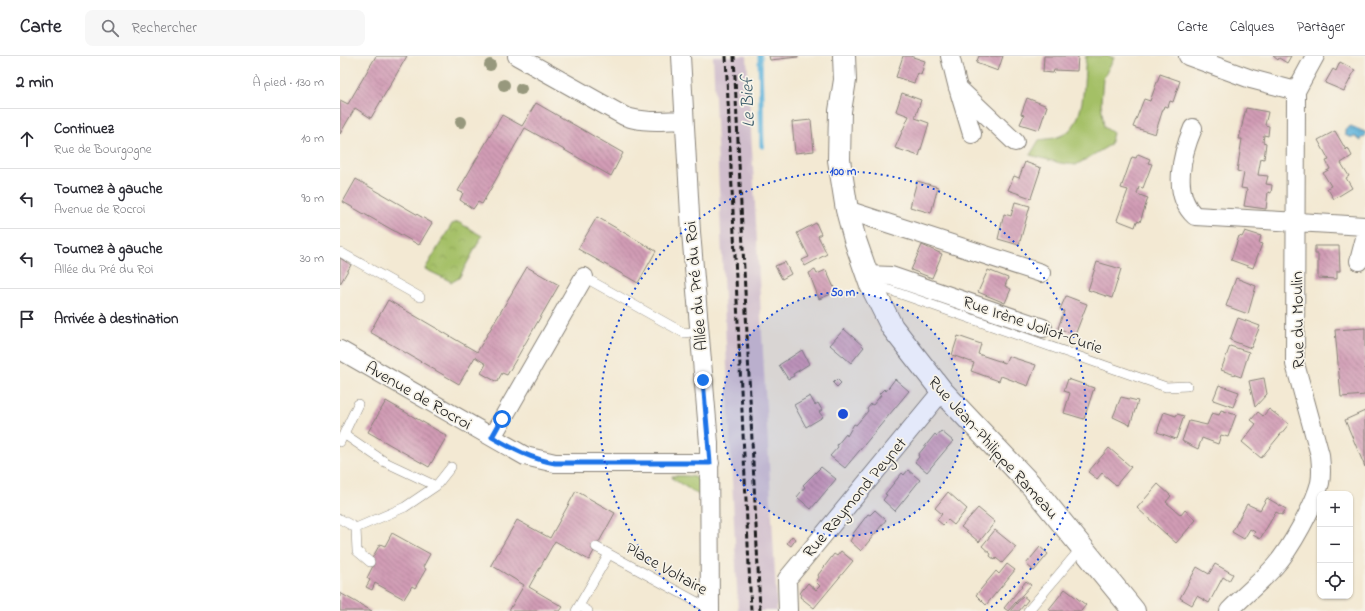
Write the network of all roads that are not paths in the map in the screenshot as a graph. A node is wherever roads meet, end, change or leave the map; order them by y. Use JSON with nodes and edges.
{"nodes":[{"id":1,"x":518,"y":56,"type":"edge"},
{"id":2,"x":681,"y":56,"type":"edge"},
{"id":3,"x":828,"y":56,"type":"edge"},
{"id":4,"x":844,"y":56,"type":"edge"},
{"id":5,"x":950,"y":56,"type":"edge"},
{"id":6,"x":1188,"y":56,"type":"edge"},
{"id":7,"x":1315,"y":56,"type":"edge"},
{"id":8,"x":958,"y":88,"type":"junction"},
{"id":9,"x":1296,"y":91,"type":"junction"},
{"id":10,"x":840,"y":111,"type":"junction"},
{"id":11,"x":684,"y":120,"type":"junction"},
{"id":12,"x":1193,"y":128,"type":"dead end"},
{"id":13,"x":972,"y":134,"type":"dead end"},
{"id":14,"x":1015,"y":142,"type":"dead end"},
{"id":15,"x":847,"y":210,"type":"junction"},
{"id":16,"x":1296,"y":223,"type":"junction"},
{"id":17,"x":1365,"y":226,"type":"edge"},
{"id":18,"x":1365,"y":238,"type":"edge"},
{"id":19,"x":340,"y":252,"type":"edge"},
{"id":20,"x":1359,"y":261,"type":"dead end"},
{"id":21,"x":1041,"y":273,"type":"dead end"},
{"id":22,"x":584,"y":277,"type":"joint"},
{"id":23,"x":868,"y":279,"type":"junction"},
{"id":24,"x":420,"y":297,"type":"dead end"},
{"id":25,"x":1043,"y":328,"type":"dead end"},
{"id":26,"x":699,"y":331,"type":"junction"},
{"id":27,"x":340,"y":350,"type":"edge"},
{"id":28,"x":1187,"y":386,"type":"dead end"},
{"id":29,"x":942,"y":391,"type":"junction"},
{"id":30,"x":358,"y":404,"type":"dead end"},
{"id":31,"x":492,"y":437,"type":"junction"},
{"id":32,"x":342,"y":438,"type":"edge"},
{"id":33,"x":710,"y":463,"type":"junction"},
{"id":34,"x":451,"y":466,"type":"dead end"},
{"id":35,"x":436,"y":486,"type":"junction"},
{"id":36,"x":340,"y":519,"type":"edge"},
{"id":37,"x":356,"y":528,"type":"junction"},
{"id":38,"x":596,"y":547,"type":"dead end"},
{"id":39,"x":1082,"y":547,"type":"junction"},
{"id":40,"x":609,"y":554,"type":"junction"},
{"id":41,"x":370,"y":562,"type":"dead end"},
{"id":42,"x":577,"y":608,"type":"edge"},
{"id":43,"x":710,"y":610,"type":"edge"},
{"id":44,"x":588,"y":611,"type":"edge"},
{"id":45,"x":788,"y":611,"type":"edge"},
{"id":46,"x":1028,"y":611,"type":"edge"},
{"id":47,"x":1134,"y":611,"type":"edge"},
{"id":48,"x":1229,"y":611,"type":"edge"}],
"edges":[{"from":1,"to":11,"type":"street"},
{"from":2,"to":11,"type":"street","name":"Allée du Pré du Roi"},
{"from":3,"to":10,"type":"street","name":"Rue Jean-Philippe Rameau"},
{"from":4,"to":10,"type":"street","name":"Rue Jean-Philippe Rameau"},
{"from":5,"to":8,"type":"street"},
{"from":6,"to":9,"type":"street"},
{"from":7,"to":9,"type":"street"},
{"from":8,"to":13,"type":"street"},
{"from":8,"to":14,"type":"street"},
{"from":9,"to":16,"type":"street","name":"Rue du Moulin"},
{"from":10,"to":15,"type":"street","name":"Rue Jean-Philippe Rameau"},
{"from":11,"to":26,"type":"street","name":"Allée du Pré du Roi"},
{"from":12,"to":16,"type":"street"},
{"from":15,"to":21,"type":"street"},
{"from":15,"to":23,"type":"street","name":"Rue Jean-Philippe Rameau"},
{"from":16,"to":17,"type":"street"},
{"from":16,"to":48,"type":"street","name":"Rue du Moulin"},
{"from":18,"to":20,"type":"street"},
{"from":19,"to":24,"type":"lane"},
{"from":22,"to":26,"type":"lane"},
{"from":22,"to":31,"type":"street"},
{"from":23,"to":25,"type":"street"},
{"from":23,"to":28,"type":"lane","name":"Rue Irène Joliot-Curie"},
{"from":23,"to":29,"type":"street","name":"Rue Jean-Philippe Rameau"},
{"from":26,"to":33,"type":"street","name":"Allée du Pré du Roi"},
{"from":27,"to":31,"type":"street","name":"Avenue de Rocroi"},
{"from":29,"to":39,"type":"street","name":"Rue Jean-Philippe Rameau"},
{"from":29,"to":45,"type":"street","name":"Rue Raymond Peynet"},
{"from":30,"to":32,"type":"lane"},
{"from":31,"to":33,"type":"street","name":"Avenue de Rocroi"},
{"from":32,"to":35,"type":"lane"},
{"from":33,"to":43,"type":"street","name":"Allée du Pré du Roi"},
{"from":34,"to":35,"type":"lane"},
{"from":35,"to":37,"type":"lane"},
{"from":36,"to":37,"type":"lane"},
{"from":37,"to":41,"type":"lane"},
{"from":38,"to":40,"type":"lane","name":"Place Voltaire"},
{"from":39,"to":46,"type":"lane"},
{"from":39,"to":47,"type":"street","name":"Rue Jean-Philippe Rameau"},
{"from":40,"to":42,"type":"lane","name":"Place Voltaire"},
{"from":40,"to":43,"type":"lane","name":"Place Voltaire"},
{"from":42,"to":44,"type":"lane","name":"Place Voltaire"}]}
